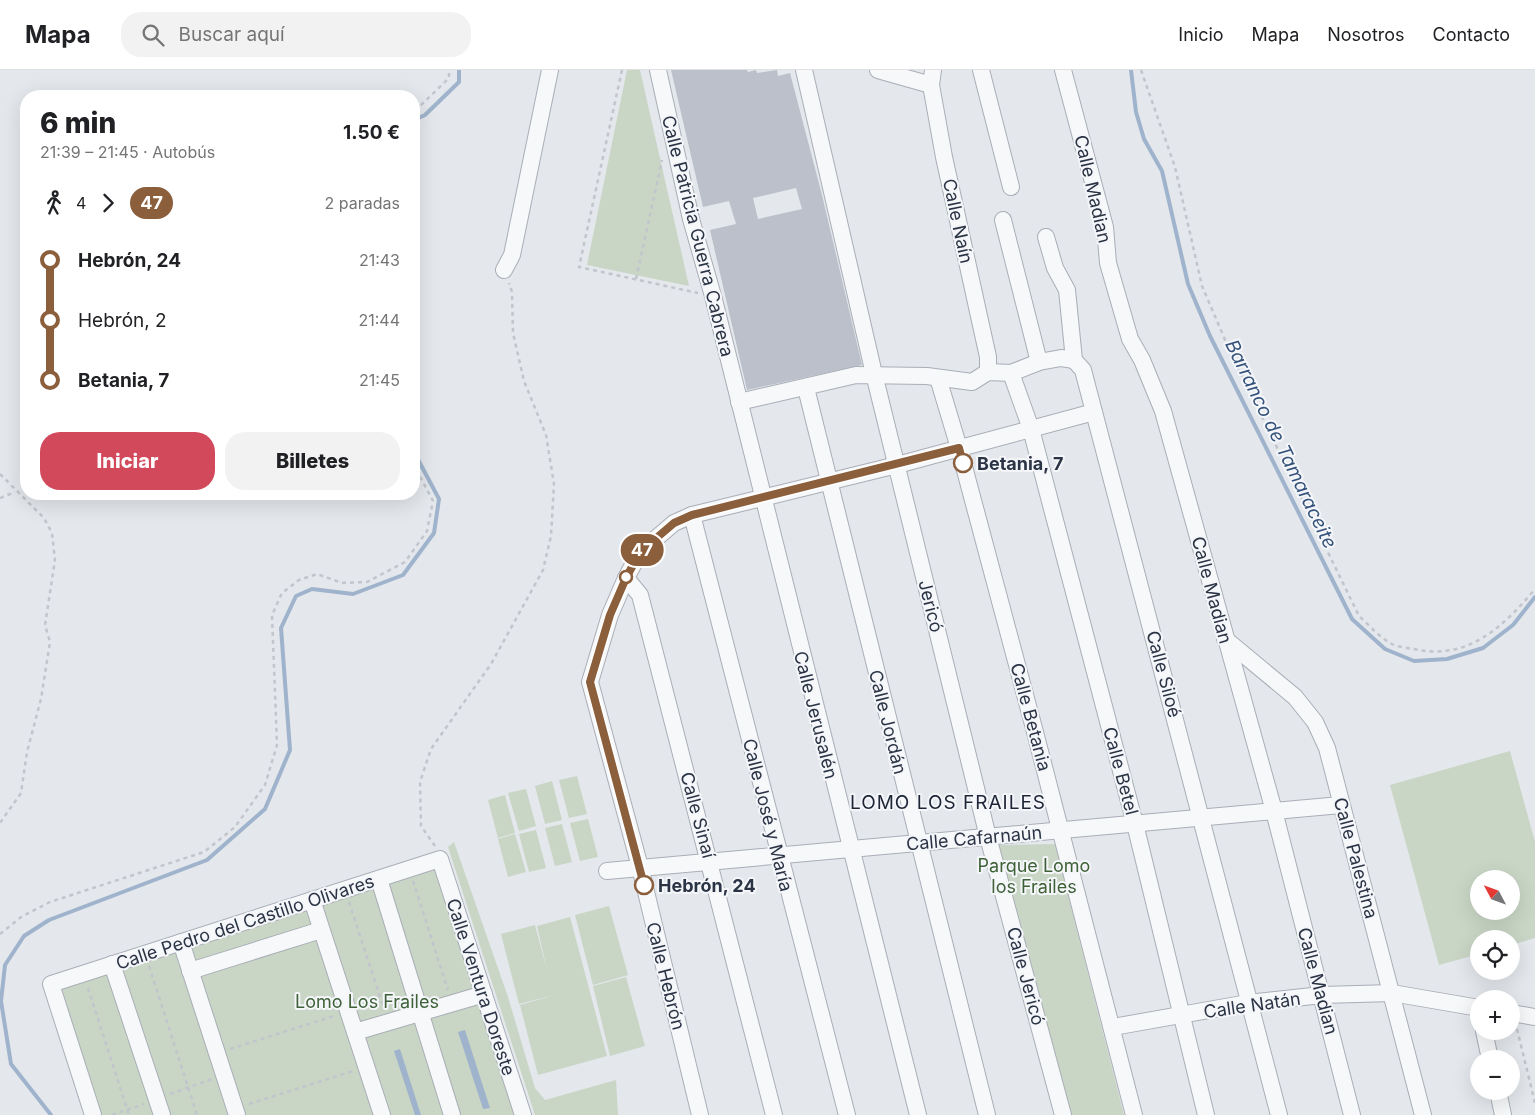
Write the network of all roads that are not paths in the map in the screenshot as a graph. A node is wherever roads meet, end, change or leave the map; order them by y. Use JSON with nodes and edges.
{"nodes":[{"id":1,"x":550,"y":70,"type":"edge"},
{"id":2,"x":658,"y":70,"type":"edge"},
{"id":3,"x":804,"y":70,"type":"edge"},
{"id":4,"x":878,"y":70,"type":"edge"},
{"id":5,"x":981,"y":70,"type":"edge"},
{"id":6,"x":1063,"y":70,"type":"edge"},
{"id":7,"x":932,"y":78,"type":"edge"},
{"id":8,"x":1011,"y":188,"type":"dead end"},
{"id":9,"x":1003,"y":220,"type":"dead end"},
{"id":10,"x":1046,"y":237,"type":"dead end"},
{"id":11,"x":504,"y":270,"type":"road end"},
{"id":12,"x":1074,"y":360,"type":"junction"},
{"id":13,"x":1039,"y":362,"type":"junction"},
{"id":14,"x":988,"y":372,"type":"junction"},
{"id":15,"x":1011,"y":373,"type":"junction"},
{"id":16,"x":874,"y":374,"type":"junction"},
{"id":17,"x":938,"y":378,"type":"junction"},
{"id":18,"x":806,"y":388,"type":"junction"},
{"id":19,"x":739,"y":402,"type":"junction"},
{"id":20,"x":1094,"y":412,"type":"junction"},
{"id":21,"x":1030,"y":429,"type":"junction"},
{"id":22,"x":959,"y":448,"type":"junction"},
{"id":23,"x":897,"y":465,"type":"junction"},
{"id":24,"x":829,"y":480,"type":"junction"},
{"id":25,"x":762,"y":497,"type":"junction"},
{"id":26,"x":692,"y":515,"type":"junction"},
{"id":27,"x":626,"y":578,"type":"junction"},
{"id":28,"x":1225,"y":640,"type":"junction"},
{"id":29,"x":1341,"y":805,"type":"junction"},
{"id":30,"x":1274,"y":811,"type":"junction"},
{"id":31,"x":1202,"y":817,"type":"junction"},
{"id":32,"x":1135,"y":824,"type":"junction"},
{"id":33,"x":1060,"y":830,"type":"junction"},
{"id":34,"x":988,"y":837,"type":"junction"},
{"id":35,"x":918,"y":844,"type":"junction"},
{"id":36,"x":850,"y":848,"type":"junction"},
{"id":37,"x":778,"y":855,"type":"junction"},
{"id":38,"x":440,"y":859,"type":"joint"},
{"id":39,"x":711,"y":861,"type":"junction"},
{"id":40,"x":640,"y":867,"type":"junction"},
{"id":41,"x":607,"y":871,"type":"dead end"},
{"id":42,"x":379,"y":879,"type":"junction"},
{"id":43,"x":312,"y":900,"type":"junction"},
{"id":44,"x":322,"y":930,"type":"junction"},
{"id":45,"x":181,"y":942,"type":"junction"},
{"id":46,"x":112,"y":964,"type":"junction"},
{"id":47,"x":190,"y":971,"type":"junction"},
{"id":48,"x":1392,"y":993,"type":"junction"},
{"id":49,"x":484,"y":994,"type":"junction"},
{"id":50,"x":1322,"y":995,"type":"junction"},
{"id":51,"x":1248,"y":1003,"type":"junction"},
{"id":52,"x":1470,"y":1006,"type":"edge"},
{"id":53,"x":420,"y":1013,"type":"junction"},
{"id":54,"x":1520,"y":1014,"type":"edge"},
{"id":55,"x":1182,"y":1016,"type":"junction"},
{"id":56,"x":1535,"y":1017,"type":"edge"},
{"id":57,"x":1113,"y":1027,"type":"junction"},
{"id":58,"x":355,"y":1032,"type":"junction"},
{"id":59,"x":1500,"y":1100,"type":"edge"},
{"id":60,"x":235,"y":1112,"type":"edge"},
{"id":61,"x":92,"y":1115,"type":"edge"},
{"id":62,"x":162,"y":1115,"type":"edge"},
{"id":63,"x":382,"y":1115,"type":"edge"},
{"id":64,"x":452,"y":1115,"type":"edge"},
{"id":65,"x":523,"y":1115,"type":"edge"},
{"id":66,"x":700,"y":1115,"type":"edge"},
{"id":67,"x":774,"y":1115,"type":"edge"},
{"id":68,"x":846,"y":1115,"type":"edge"},
{"id":69,"x":918,"y":1115,"type":"edge"},
{"id":70,"x":987,"y":1115,"type":"edge"},
{"id":71,"x":1063,"y":1115,"type":"edge"},
{"id":72,"x":1134,"y":1115,"type":"edge"},
{"id":73,"x":1206,"y":1115,"type":"edge"},
{"id":74,"x":1279,"y":1115,"type":"edge"},
{"id":75,"x":1352,"y":1115,"type":"edge"},
{"id":76,"x":1423,"y":1115,"type":"edge"},
{"id":77,"x":1503,"y":1115,"type":"edge"}],
"edges":[{"from":1,"to":11,"type":"street"},
{"from":2,"to":19,"type":"street","name":"Calle Patricia Guerra Cabrera"},
{"from":3,"to":16,"type":"street","name":"Jericó"},
{"from":4,"to":7,"type":"street"},
{"from":5,"to":8,"type":"street"},
{"from":6,"to":28,"type":"street","name":"Calle Madian"},
{"from":7,"to":14,"type":"street","name":"Calle Naín"},
{"from":9,"to":13,"type":"street"},
{"from":10,"to":12,"type":"street","name":"Calle Siloé"},
{"from":12,"to":13,"type":"street"},
{"from":12,"to":20,"type":"street","name":"Calle Siloé"},
{"from":13,"to":15,"type":"street"},
{"from":14,"to":15,"type":"street"},
{"from":14,"to":17,"type":"street"},
{"from":15,"to":21,"type":"street","name":"Calle Betel"},
{"from":16,"to":17,"type":"street"},
{"from":16,"to":18,"type":"street"},
{"from":16,"to":23,"type":"street","name":"Jericó"},
{"from":17,"to":22,"type":"street","name":"Calle Betania"},
{"from":18,"to":19,"type":"street"},
{"from":18,"to":24,"type":"street","name":"Calle Jordán"},
{"from":19,"to":25,"type":"street","name":"Calle Jerusalén"},
{"from":20,"to":21,"type":"street","name":"Calle Hebrón"},
{"from":20,"to":31,"type":"street","name":"Calle Siloé"},
{"from":21,"to":22,"type":"street","name":"Calle Hebrón"},
{"from":21,"to":32,"type":"street","name":"Calle Betel"},
{"from":22,"to":23,"type":"street","name":"Calle Hebrón"},
{"from":22,"to":33,"type":"street","name":"Calle Betania"},
{"from":23,"to":24,"type":"street","name":"Calle Hebrón"},
{"from":23,"to":34,"type":"street","name":"Jericó"},
{"from":24,"to":25,"type":"street","name":"Calle Hebrón"},
{"from":24,"to":35,"type":"street","name":"Calle Jordán"},
{"from":25,"to":26,"type":"street","name":"Calle Hebrón"},
{"from":25,"to":36,"type":"street","name":"Calle Jerusalén"},
{"from":26,"to":27,"type":"street","name":"Calle Hebrón"},
{"from":26,"to":37,"type":"street","name":"Calle José y María"},
{"from":27,"to":39,"type":"street","name":"Calle Sinaí"},
{"from":27,"to":40,"type":"street","name":"Calle Hebrón"},
{"from":28,"to":29,"type":"street","name":"Calle Palestina"},
{"from":28,"to":30,"type":"street","name":"Calle Madian"},
{"from":29,"to":30,"type":"street","name":"Calle Cafarnaún"},
{"from":29,"to":48,"type":"street","name":"Calle Palestina"},
{"from":30,"to":31,"type":"street","name":"Calle Cafarnaún"},
{"from":30,"to":50,"type":"street","name":"Calle Madian"},
{"from":31,"to":32,"type":"street","name":"Calle Cafarnaún"},
{"from":31,"to":51,"type":"street","name":"Calle Siloé"},
{"from":32,"to":33,"type":"street","name":"Calle Cafarnaún"},
{"from":32,"to":55,"type":"street","name":"Calle Betel"},
{"from":33,"to":34,"type":"street","name":"Calle Cafarnaún"},
{"from":33,"to":57,"type":"street","name":"Calle Betania"},
{"from":34,"to":35,"type":"street","name":"Calle Cafarnaún"},
{"from":34,"to":71,"type":"street","name":"Calle Jericó"},
{"from":35,"to":36,"type":"street","name":"Calle Cafarnaún"},
{"from":35,"to":70,"type":"street","name":"Calle Jordán"},
{"from":36,"to":37,"type":"street","name":"Calle Cafarnaún"},
{"from":36,"to":69,"type":"street","name":"Calle Jerusalén"},
{"from":37,"to":39,"type":"street","name":"Calle Cafarnaún"},
{"from":37,"to":68,"type":"street","name":"Calle José y María"},
{"from":38,"to":42,"type":"street","name":"Calle Pedro del Castillo Olivares"},
{"from":38,"to":49,"type":"street","name":"Calle Ventura Doreste"},
{"from":39,"to":40,"type":"street","name":"Calle Cafarnaún"},
{"from":39,"to":67,"type":"street","name":"Calle Sinaí"},
{"from":40,"to":41,"type":"street","name":"Calle Cafarnaún"},
{"from":40,"to":66,"type":"street","name":"Calle Hebrón"},
{"from":42,"to":43,"type":"street","name":"Calle Pedro del Castillo Olivares"},
{"from":42,"to":53,"type":"street"},
{"from":43,"to":44,"type":"street"},
{"from":43,"to":45,"type":"street","name":"Calle Pedro del Castillo Olivares"},
{"from":44,"to":47,"type":"street"},
{"from":44,"to":58,"type":"street"},
{"from":45,"to":46,"type":"street","name":"Calle Pedro del Castillo Olivares"},
{"from":45,"to":47,"type":"street"},
{"from":46,"to":61,"type":"street","name":"Calle Pedro del Castillo Olivares"},
{"from":46,"to":62,"type":"street"},
{"from":47,"to":60,"type":"street"},
{"from":48,"to":50,"type":"street","name":"Calle Natán"},
{"from":48,"to":52,"type":"street","name":"Calle Natán"},
{"from":48,"to":76,"type":"street","name":"Calle Palestina"},
{"from":49,"to":53,"type":"street"},
{"from":49,"to":65,"type":"street","name":"Calle Ventura Doreste"},
{"from":50,"to":51,"type":"street","name":"Calle Natán"},
{"from":50,"to":75,"type":"street","name":"Calle Madian"},
{"from":51,"to":55,"type":"street","name":"Calle Natán"},
{"from":51,"to":74,"type":"street","name":"Calle Siloé"},
{"from":53,"to":58,"type":"street"},
{"from":53,"to":64,"type":"street"},
{"from":54,"to":56,"type":"street"},
{"from":55,"to":57,"type":"street","name":"Calle Natán"},
{"from":55,"to":73,"type":"street","name":"Calle Betel"},
{"from":57,"to":72,"type":"street","name":"Calle Betania"},
{"from":58,"to":63,"type":"street"},
{"from":59,"to":77,"type":"street"}]}
